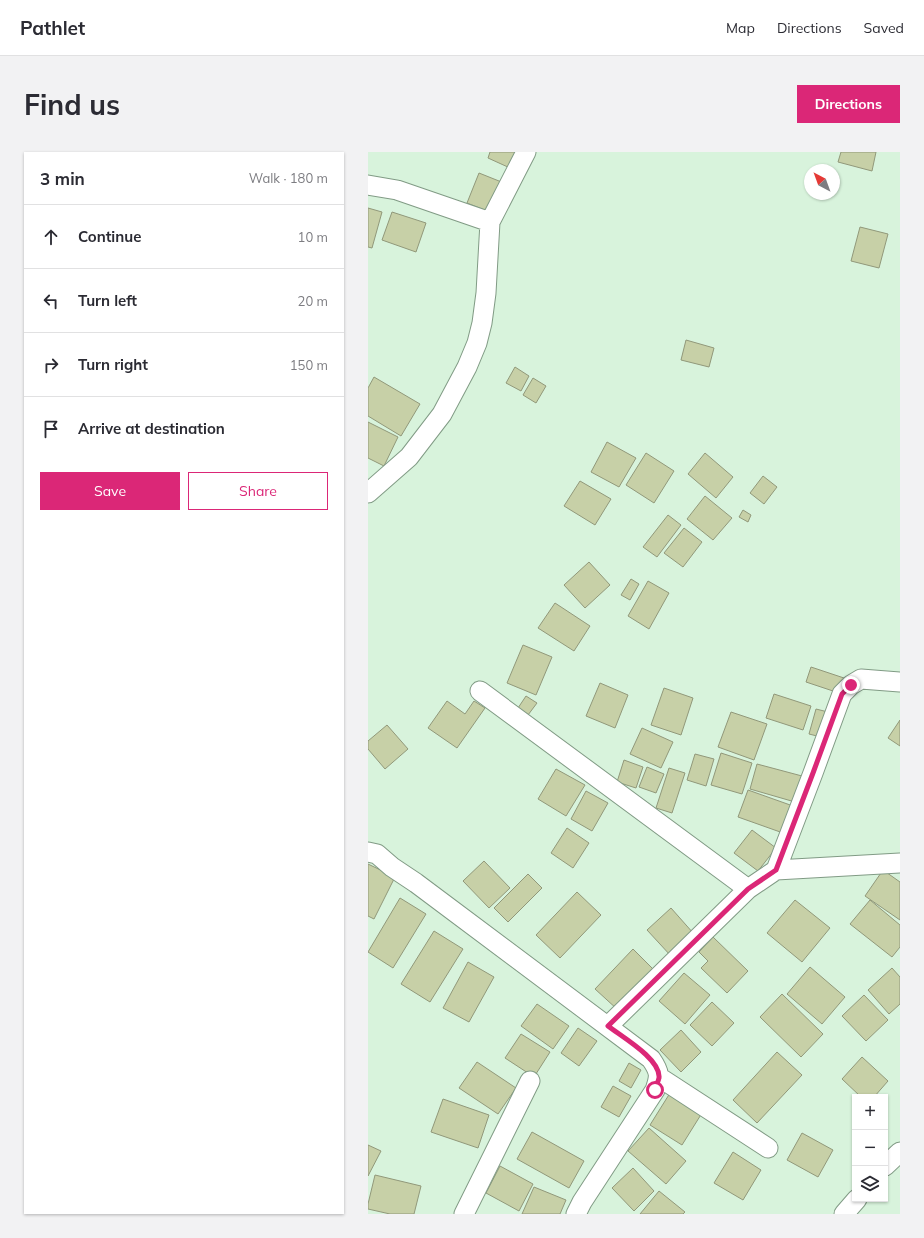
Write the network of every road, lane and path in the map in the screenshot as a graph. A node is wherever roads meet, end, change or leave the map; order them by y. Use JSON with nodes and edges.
{"nodes":[{"id":1,"x":526,"y":152,"type":"edge"},
{"id":2,"x":368,"y":184,"type":"edge"},
{"id":3,"x":490,"y":222,"type":"junction"},
{"id":4,"x":368,"y":493,"type":"edge"},
{"id":5,"x":900,"y":682,"type":"edge"},
{"id":6,"x":480,"y":691,"type":"dead end"},
{"id":7,"x":368,"y":852,"type":"edge"},
{"id":8,"x":900,"y":863,"type":"edge"},
{"id":9,"x":776,"y":870,"type":"junction"},
{"id":10,"x":748,"y":889,"type":"junction"},
{"id":11,"x":608,"y":1026,"type":"junction"},
{"id":12,"x":659,"y":1077,"type":"junction"},
{"id":13,"x":530,"y":1081,"type":"dead end"},
{"id":14,"x":768,"y":1148,"type":"dead end"},
{"id":15,"x":900,"y":1152,"type":"edge"},
{"id":16,"x":888,"y":1163,"type":"edge"},
{"id":17,"x":854,"y":1202,"type":"edge"},
{"id":18,"x":464,"y":1214,"type":"edge"},
{"id":19,"x":576,"y":1214,"type":"edge"},
{"id":20,"x":844,"y":1214,"type":"edge"}],
"edges":[{"from":1,"to":3,"type":"street"},
{"from":2,"to":3,"type":"street"},
{"from":3,"to":4,"type":"street"},
{"from":5,"to":9,"type":"street"},
{"from":6,"to":10,"type":"street"},
{"from":7,"to":11,"type":"street"},
{"from":8,"to":9,"type":"street"},
{"from":9,"to":10,"type":"street"},
{"from":10,"to":11,"type":"street"},
{"from":11,"to":12,"type":"street"},
{"from":12,"to":14,"type":"street"},
{"from":12,"to":19,"type":"street"},
{"from":13,"to":18,"type":"street"},
{"from":15,"to":16,"type":"street"},
{"from":17,"to":20,"type":"street"}]}
